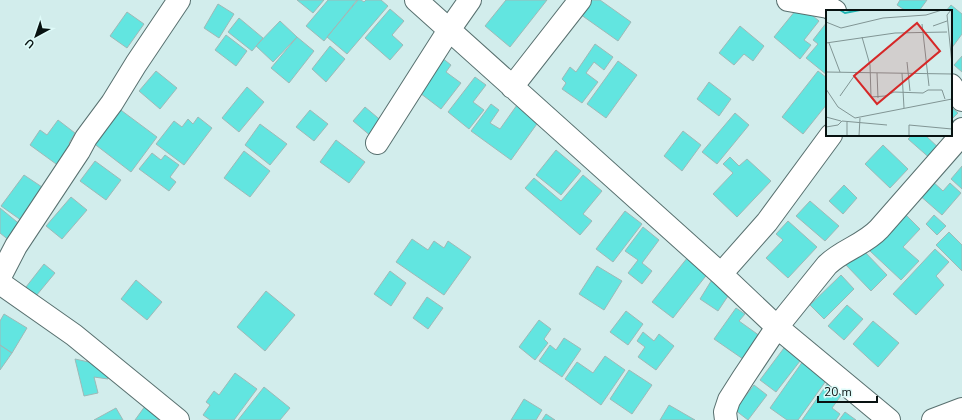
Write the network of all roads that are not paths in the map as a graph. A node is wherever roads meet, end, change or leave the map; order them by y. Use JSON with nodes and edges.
{"nodes":[{"id":1,"x":179,"y":0,"type":"edge"},
{"id":2,"x":416,"y":0,"type":"edge"},
{"id":3,"x":470,"y":0,"type":"edge"},
{"id":4,"x":580,"y":0,"type":"edge"},
{"id":5,"x":788,"y":0,"type":"edge"},
{"id":6,"x":833,"y":10,"type":"edge"},
{"id":7,"x":449,"y":30,"type":"junction"},
{"id":8,"x":952,"y":86,"type":"edge"},
{"id":9,"x":512,"y":87,"type":"junction"},
{"id":10,"x":962,"y":100,"type":"edge"},
{"id":11,"x":962,"y":129,"type":"edge"},
{"id":12,"x":830,"y":136,"type":"edge"},
{"id":13,"x":377,"y":143,"type":"dead end"},
{"id":14,"x":721,"y":274,"type":"junction"},
{"id":15,"x":0,"y":277,"type":"edge"},
{"id":16,"x":0,"y":283,"type":"edge"},
{"id":17,"x":777,"y":327,"type":"junction"},
{"id":18,"x":962,"y":409,"type":"edge"},
{"id":19,"x":178,"y":420,"type":"edge"},
{"id":20,"x":726,"y":420,"type":"edge"},
{"id":21,"x":889,"y":420,"type":"edge"},
{"id":22,"x":934,"y":420,"type":"edge"}],
"edges":[{"from":1,"to":15,"type":"street"},
{"from":2,"to":7,"type":"street"},
{"from":3,"to":7,"type":"street"},
{"from":4,"to":9,"type":"street"},
{"from":5,"to":6,"type":"street"},
{"from":7,"to":9,"type":"street"},
{"from":7,"to":13,"type":"street"},
{"from":8,"to":10,"type":"street"},
{"from":9,"to":14,"type":"street"},
{"from":11,"to":17,"type":"street"},
{"from":12,"to":14,"type":"street"},
{"from":14,"to":17,"type":"street"},
{"from":16,"to":19,"type":"street"},
{"from":17,"to":20,"type":"street"},
{"from":17,"to":21,"type":"street"},
{"from":18,"to":22,"type":"street"}]}
